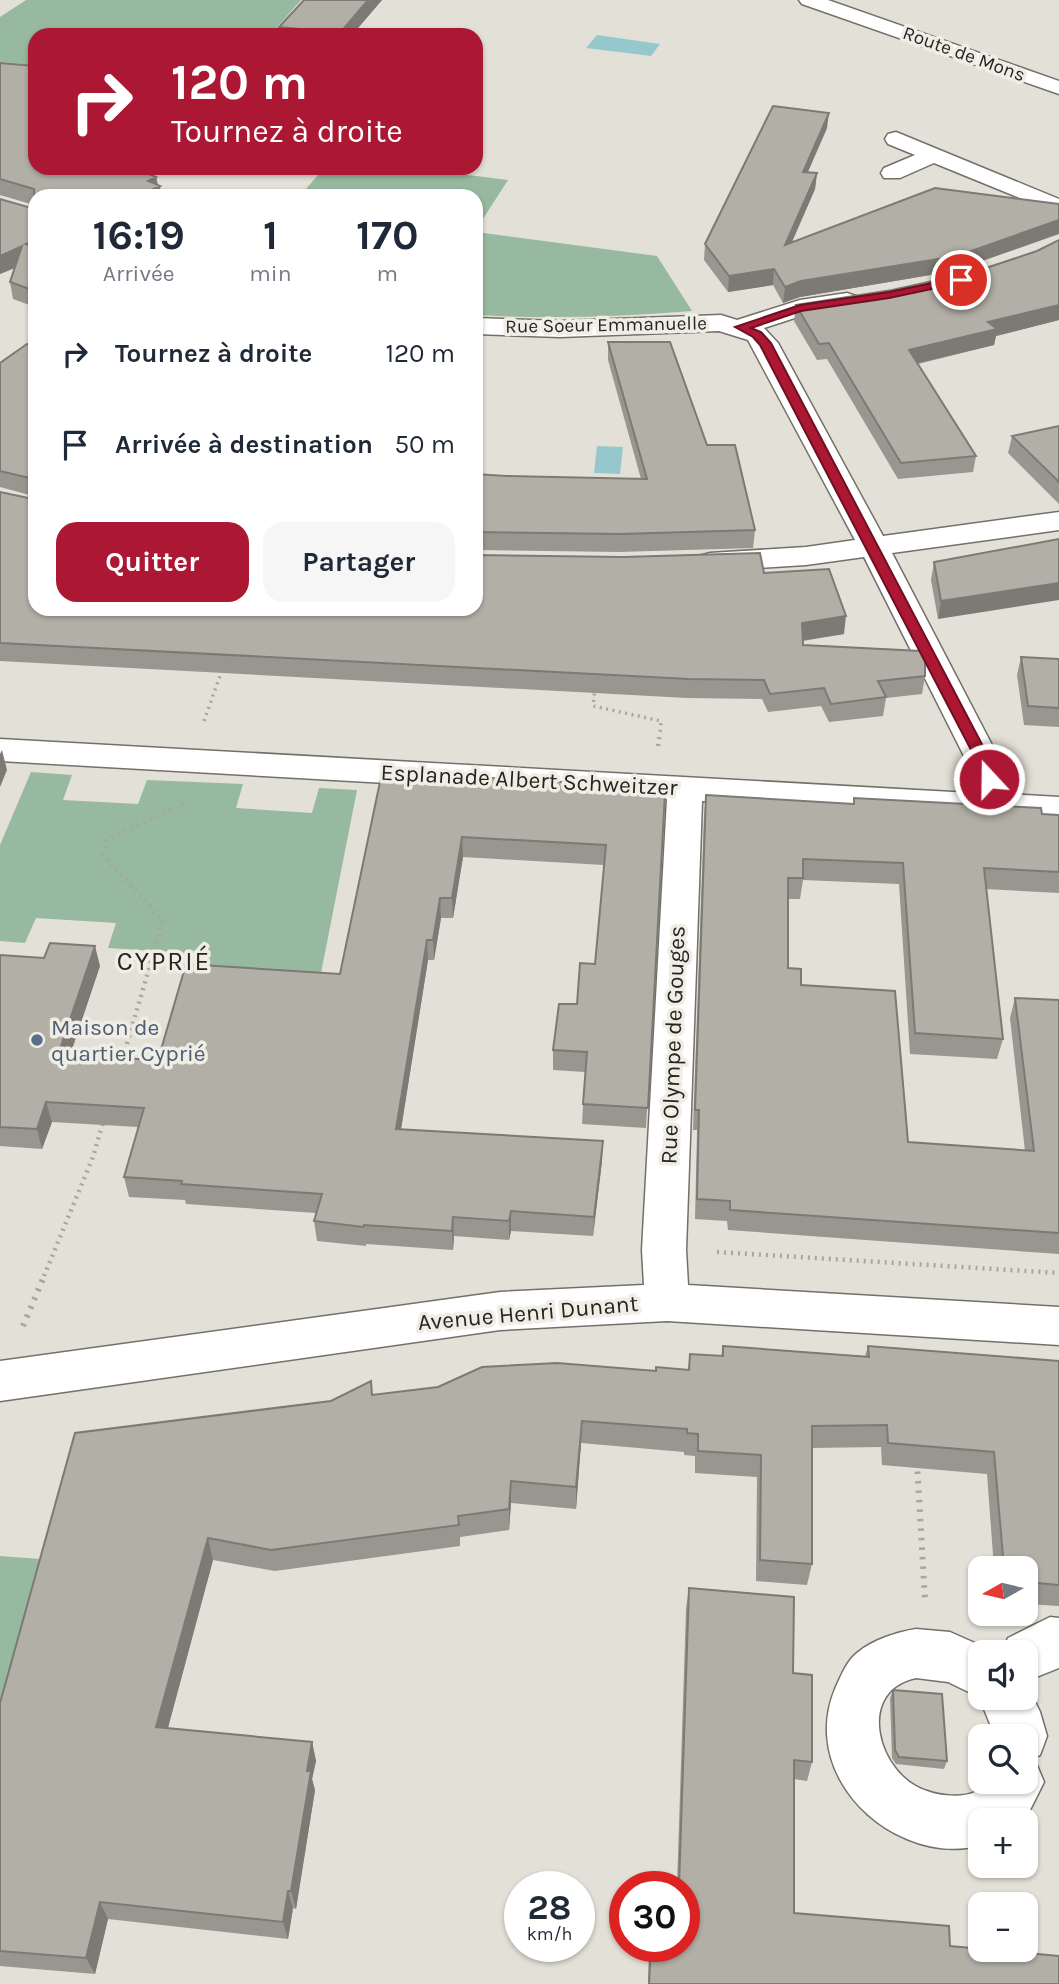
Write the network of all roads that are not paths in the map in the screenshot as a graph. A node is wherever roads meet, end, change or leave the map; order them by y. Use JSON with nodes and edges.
{"nodes":[{"id":1,"x":809,"y":0,"type":"edge"},
{"id":2,"x":823,"y":0,"type":"edge"},
{"id":3,"x":868,"y":20,"type":"junction"},
{"id":4,"x":1059,"y":89,"type":"edge"},
{"id":5,"x":896,"y":139,"type":"dead end"},
{"id":6,"x":932,"y":156,"type":"junction"},
{"id":7,"x":892,"y":173,"type":"dead end"},
{"id":8,"x":1059,"y":206,"type":"edge"},
{"id":9,"x":876,"y":297,"type":"edge"},
{"id":10,"x":483,"y":326,"type":"edge"},
{"id":11,"x":741,"y":327,"type":"junction"},
{"id":12,"x":1059,"y":520,"type":"edge"},
{"id":13,"x":874,"y":548,"type":"junction"},
{"id":14,"x":683,"y":563,"type":"edge"},
{"id":15,"x":0,"y":750,"type":"edge"},
{"id":16,"x":685,"y":789,"type":"junction"},
{"id":17,"x":989,"y":805,"type":"junction"},
{"id":18,"x":1059,"y":809,"type":"edge"},
{"id":19,"x":667,"y":1302,"type":"junction"},
{"id":20,"x":1059,"y":1326,"type":"edge"},
{"id":21,"x":1,"y":1381,"type":"edge"},
{"id":22,"x":1059,"y":1643,"type":"edge"},
{"id":23,"x":1038,"y":1649,"type":"edge"},
{"id":24,"x":957,"y":1663,"type":"edge"},
{"id":25,"x":1009,"y":1794,"type":"edge"}],
"edges":[{"from":1,"to":3,"type":"street","name":"Route de Mons"},
{"from":2,"to":3,"type":"street","name":"Route de Mons"},
{"from":3,"to":4,"type":"street","name":"Route de Mons"},
{"from":5,"to":6,"type":"street"},
{"from":6,"to":7,"type":"street"},
{"from":6,"to":8,"type":"street"},
{"from":9,"to":11,"type":"street","name":"Rue Soeur Emmanuelle"},
{"from":10,"to":11,"type":"street","name":"Rue Soeur Emmanuelle"},
{"from":11,"to":13,"type":"street"},
{"from":12,"to":13,"type":"street"},
{"from":13,"to":14,"type":"street"},
{"from":13,"to":17,"type":"street"},
{"from":15,"to":16,"type":"street","name":"Esplanade Albert Schweitzer"},
{"from":16,"to":17,"type":"street","name":"Esplanade Albert Schweitzer"},
{"from":16,"to":19,"type":"street","name":"Rue Olympe de Gouges"},
{"from":17,"to":18,"type":"street","name":"Esplanade Albert Schweitzer"},
{"from":19,"to":20,"type":"street","name":"Avenue Henri Dunant"},
{"from":19,"to":21,"type":"street","name":"Avenue Henri Dunant"},
{"from":22,"to":23,"type":"street"},
{"from":24,"to":25,"type":"street"}]}
